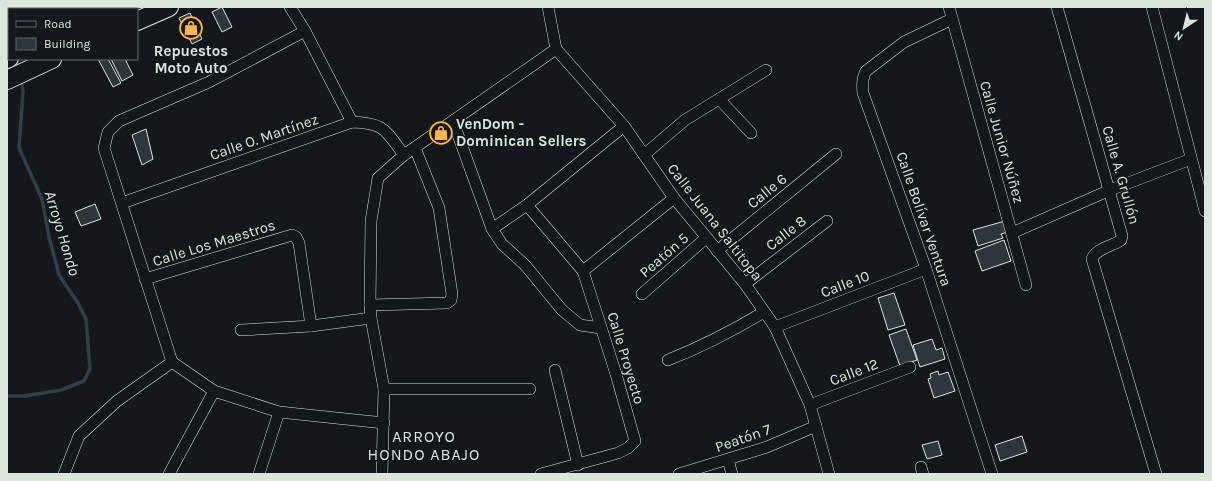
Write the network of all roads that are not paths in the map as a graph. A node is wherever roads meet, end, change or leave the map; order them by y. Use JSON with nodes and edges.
{"nodes":[{"id":1,"x":169,"y":7,"type":"edge"},
{"id":2,"x":290,"y":7,"type":"edge"},
{"id":3,"x":548,"y":7,"type":"edge"},
{"id":4,"x":949,"y":7,"type":"edge"},
{"id":5,"x":1057,"y":7,"type":"edge"},
{"id":6,"x":1152,"y":7,"type":"edge"},
{"id":7,"x":952,"y":19,"type":"junction"},
{"id":8,"x":138,"y":21,"type":"edge"},
{"id":9,"x":305,"y":31,"type":"junction"},
{"id":10,"x":556,"y":49,"type":"junction"},
{"id":11,"x":50,"y":60,"type":"edge"},
{"id":12,"x":766,"y":70,"type":"dead end"},
{"id":13,"x":7,"y":80,"type":"edge"},
{"id":14,"x":719,"y":99,"type":"junction"},
{"id":15,"x":453,"y":121,"type":"junction"},
{"id":16,"x":352,"y":122,"type":"junction"},
{"id":17,"x":624,"y":126,"type":"junction"},
{"id":18,"x":752,"y":133,"type":"dead end"},
{"id":19,"x":415,"y":148,"type":"junction"},
{"id":20,"x":836,"y":154,"type":"dead end"},
{"id":21,"x":404,"y":155,"type":"junction"},
{"id":22,"x":644,"y":155,"type":"junction"},
{"id":23,"x":1191,"y":159,"type":"junction"},
{"id":24,"x":1110,"y":190,"type":"junction"},
{"id":25,"x":674,"y":198,"type":"junction"},
{"id":26,"x":122,"y":203,"type":"junction"},
{"id":27,"x":527,"y":205,"type":"junction"},
{"id":28,"x":1205,"y":211,"type":"edge"},
{"id":29,"x":827,"y":221,"type":"dead end"},
{"id":30,"x":492,"y":229,"type":"junction"},
{"id":31,"x":1012,"y":233,"type":"junction"},
{"id":32,"x":706,"y":238,"type":"junction"},
{"id":33,"x":717,"y":251,"type":"junction"},
{"id":34,"x":926,"y":269,"type":"junction"},
{"id":35,"x":583,"y":271,"type":"junction"},
{"id":36,"x":145,"y":279,"type":"junction"},
{"id":37,"x":745,"y":284,"type":"junction"},
{"id":38,"x":1026,"y":285,"type":"dead end"},
{"id":39,"x":642,"y":294,"type":"dead end"},
{"id":40,"x":370,"y":306,"type":"junction"},
{"id":41,"x":764,"y":312,"type":"junction"},
{"id":42,"x":371,"y":318,"type":"junction"},
{"id":43,"x":311,"y":326,"type":"junction"},
{"id":44,"x":775,"y":327,"type":"junction"},
{"id":45,"x":601,"y":328,"type":"junction"},
{"id":46,"x":241,"y":330,"type":"dead end"},
{"id":47,"x":668,"y":360,"type":"dead end"},
{"id":48,"x":172,"y":362,"type":"junction"},
{"id":49,"x":910,"y":368,"type":"dead end"},
{"id":50,"x":555,"y":370,"type":"dead end"},
{"id":51,"x":384,"y":389,"type":"junction"},
{"id":52,"x":530,"y":389,"type":"dead end"},
{"id":53,"x":214,"y":391,"type":"junction"},
{"id":54,"x":810,"y":405,"type":"junction"},
{"id":55,"x":279,"y":412,"type":"junction"},
{"id":56,"x":384,"y":424,"type":"junction"},
{"id":57,"x":816,"y":426,"type":"junction"},
{"id":58,"x":728,"y":460,"type":"junction"},
{"id":59,"x":578,"y":465,"type":"junction"},
{"id":60,"x":64,"y":474,"type":"edge"},
{"id":61,"x":169,"y":474,"type":"edge"},
{"id":62,"x":259,"y":474,"type":"edge"},
{"id":63,"x":382,"y":474,"type":"edge"},
{"id":64,"x":541,"y":474,"type":"edge"},
{"id":65,"x":679,"y":474,"type":"edge"},
{"id":66,"x":732,"y":474,"type":"edge"},
{"id":67,"x":829,"y":474,"type":"edge"},
{"id":68,"x":992,"y":474,"type":"edge"},
{"id":69,"x":1156,"y":474,"type":"edge"}],
"edges":[{"from":1,"to":8,"type":"main road"},
{"from":2,"to":9,"type":"street"},
{"from":3,"to":10,"type":"street"},
{"from":4,"to":7,"type":"street","name":"Calle Junior Núñez"},
{"from":5,"to":24,"type":"street","name":"Calle A. Grullón"},
{"from":6,"to":23,"type":"street"},
{"from":7,"to":31,"type":"street","name":"Calle Junior Núñez"},
{"from":7,"to":34,"type":"street","name":"Calle Bolívar Ventura"},
{"from":9,"to":16,"type":"street"},
{"from":9,"to":26,"type":"street"},
{"from":10,"to":15,"type":"street"},
{"from":10,"to":17,"type":"street","name":"Calle Juana Saltitopa"},
{"from":11,"to":13,"type":"main road"},
{"from":12,"to":14,"type":"street"},
{"from":14,"to":18,"type":"street"},
{"from":14,"to":22,"type":"street"},
{"from":15,"to":19,"type":"street"},
{"from":15,"to":30,"type":"street"},
{"from":16,"to":21,"type":"street","name":"Calle O. Martínez"},
{"from":16,"to":26,"type":"street","name":"Calle O. Martínez"},
{"from":17,"to":22,"type":"street","name":"Calle Juana Saltitopa"},
{"from":17,"to":27,"type":"street"},
{"from":19,"to":21,"type":"street"},
{"from":19,"to":40,"type":"street"},
{"from":20,"to":33,"type":"street","name":"Calle 6"},
{"from":21,"to":40,"type":"street"},
{"from":22,"to":25,"type":"street","name":"Calle Juana Saltitopa"},
{"from":23,"to":24,"type":"street"},
{"from":23,"to":28,"type":"street"},
{"from":24,"to":31,"type":"street"},
{"from":24,"to":69,"type":"street","name":"Calle A. Grullón"},
{"from":25,"to":32,"type":"street","name":"Calle Juana Saltitopa"},
{"from":25,"to":35,"type":"street"},
{"from":26,"to":36,"type":"street"},
{"from":27,"to":30,"type":"street"},
{"from":27,"to":35,"type":"street","name":"Calle Proyecto"},
{"from":29,"to":37,"type":"street","name":"Calle 8"},
{"from":30,"to":45,"type":"street"},
{"from":31,"to":38,"type":"street","name":"Calle Junior Núñez"},
{"from":32,"to":33,"type":"street","name":"Calle Juana Saltitopa"},
{"from":32,"to":39,"type":"street","name":"Peatón 5"},
{"from":33,"to":37,"type":"street","name":"Calle Juana Saltitopa"},
{"from":34,"to":44,"type":"street","name":"Calle 10"},
{"from":34,"to":68,"type":"street","name":"Calle Bolívar Ventura"},
{"from":35,"to":45,"type":"street","name":"Calle Proyecto"},
{"from":36,"to":43,"type":"street","name":"Calle Los Maestros"},
{"from":36,"to":48,"type":"street"},
{"from":37,"to":41,"type":"street","name":"Calle Juana Saltitopa"},
{"from":40,"to":42,"type":"street"},
{"from":41,"to":44,"type":"street","name":"Calle Juana Saltitopa"},
{"from":41,"to":47,"type":"street"},
{"from":42,"to":43,"type":"street"},
{"from":42,"to":51,"type":"street"},
{"from":43,"to":46,"type":"street"},
{"from":44,"to":54,"type":"street","name":"Calle Juana Saltitopa"},
{"from":45,"to":59,"type":"street","name":"Calle Proyecto"},
{"from":48,"to":53,"type":"street"},
{"from":48,"to":60,"type":"street"},
{"from":49,"to":54,"type":"street","name":"Calle 12"},
{"from":50,"to":59,"type":"street"},
{"from":51,"to":52,"type":"street"},
{"from":51,"to":56,"type":"street"},
{"from":53,"to":55,"type":"street"},
{"from":53,"to":61,"type":"street"},
{"from":54,"to":57,"type":"street","name":"Calle Juana Saltitopa"},
{"from":55,"to":56,"type":"street"},
{"from":55,"to":62,"type":"street"},
{"from":56,"to":63,"type":"street"},
{"from":57,"to":58,"type":"street","name":"Peatón 7"},
{"from":57,"to":67,"type":"street","name":"Calle Juana Saltitopa"},
{"from":58,"to":65,"type":"street","name":"Peatón 7"},
{"from":58,"to":66,"type":"street"},
{"from":59,"to":64,"type":"street","name":"Calle Proyecto"}]}
